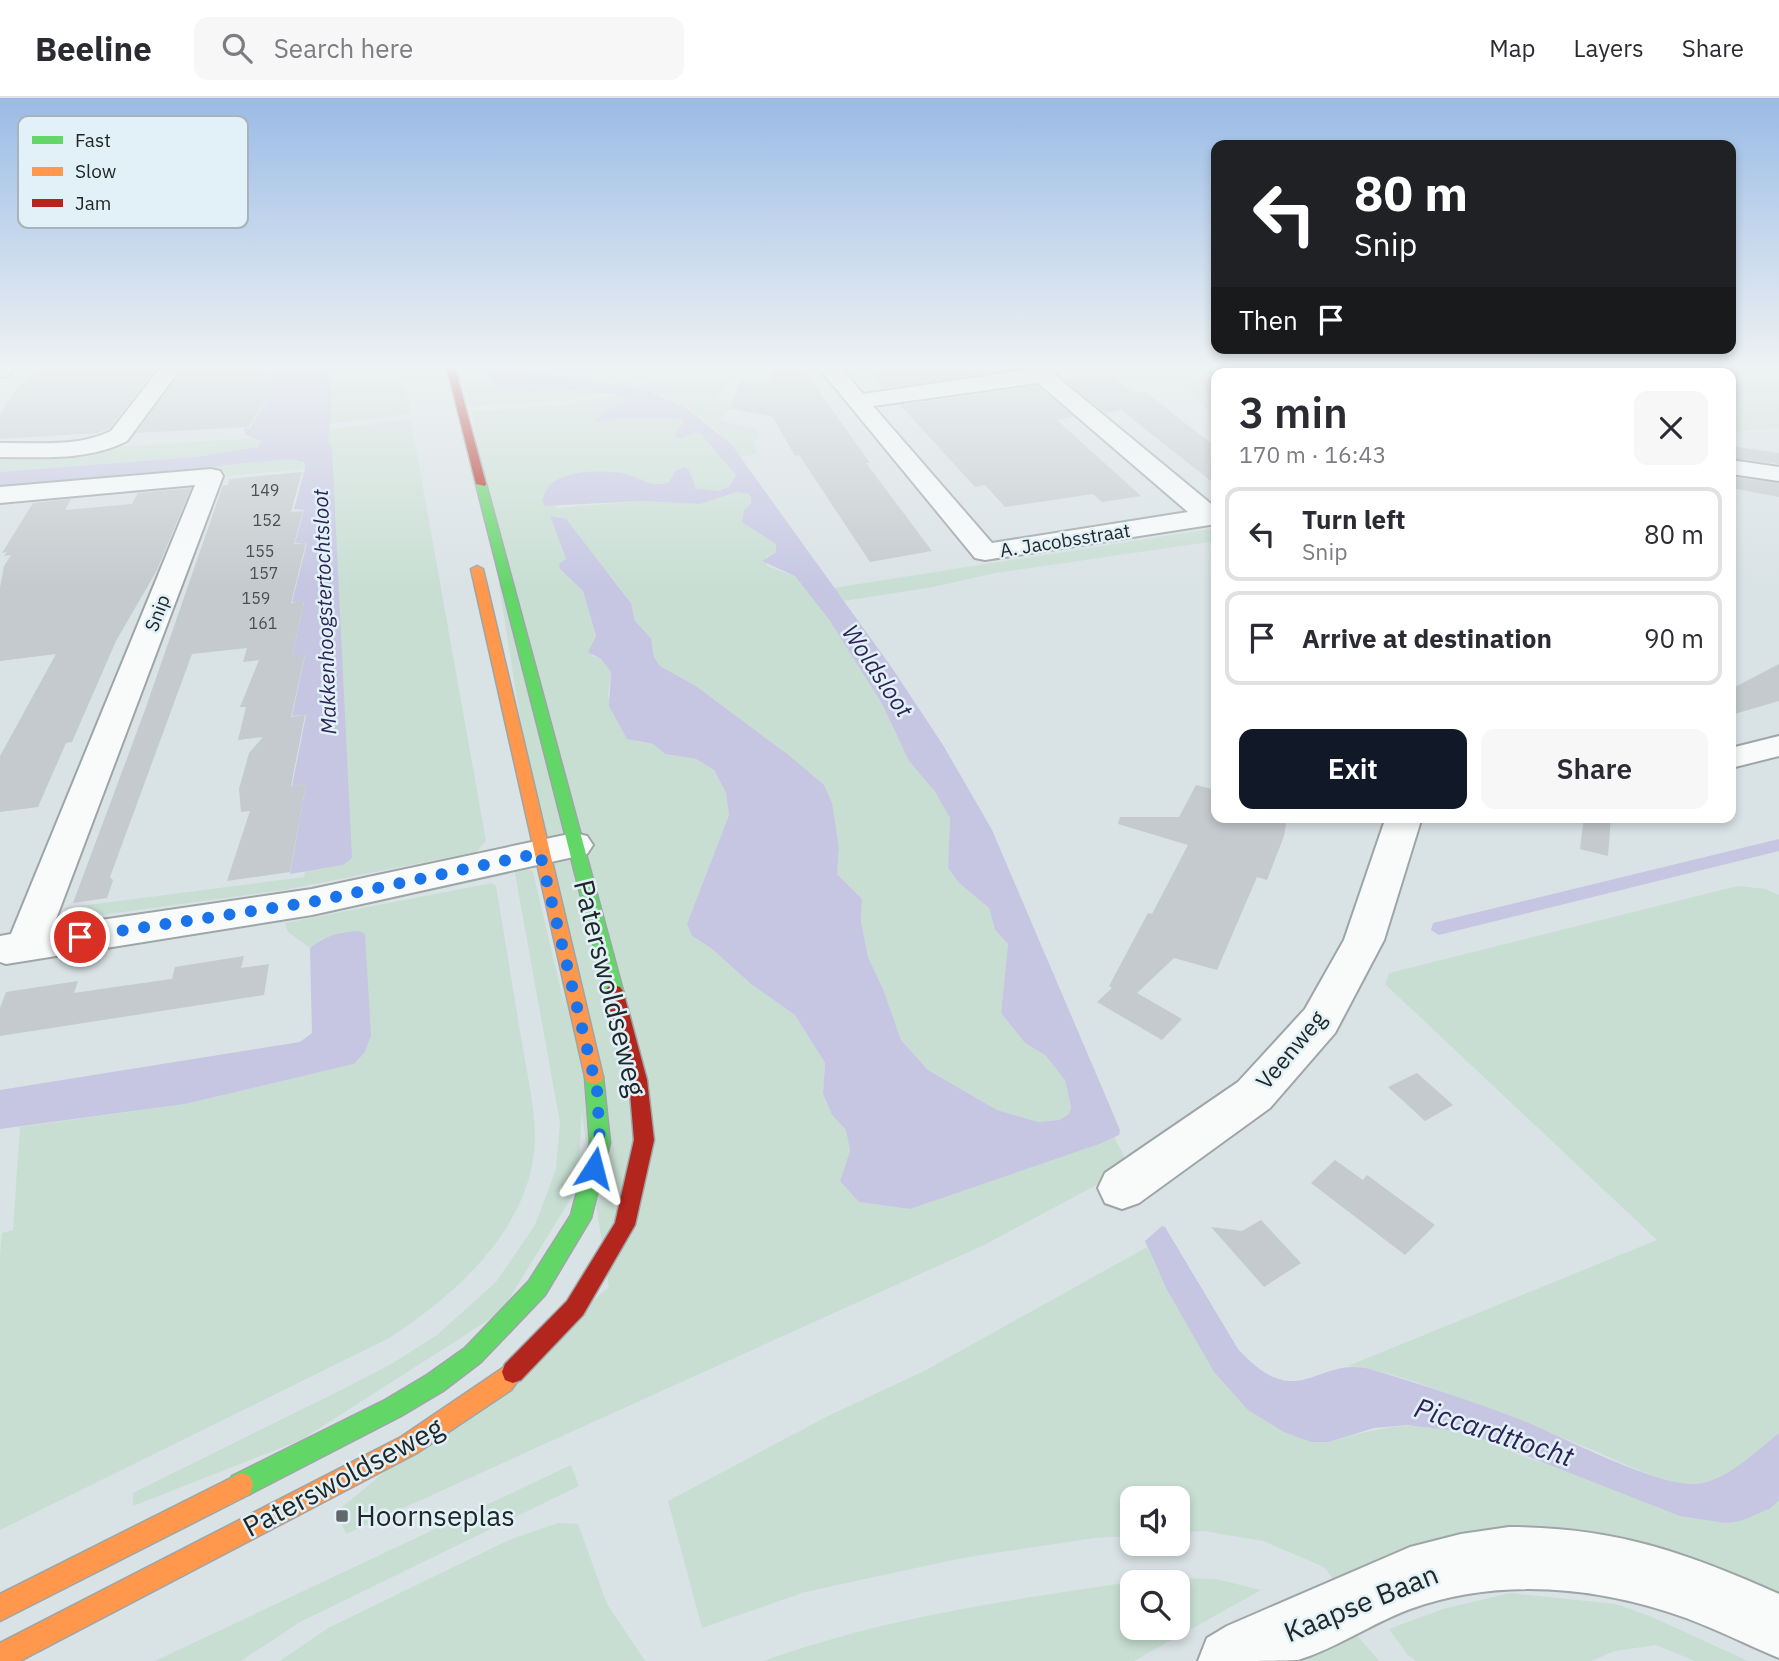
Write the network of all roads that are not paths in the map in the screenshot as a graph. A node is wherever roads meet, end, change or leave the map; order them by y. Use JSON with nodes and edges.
{"nodes":[{"id":1,"x":109,"y":441,"type":"edge"},
{"id":2,"x":468,"y":441,"type":"edge"},
{"id":3,"x":891,"y":441,"type":"edge"},
{"id":4,"x":1126,"y":441,"type":"edge"},
{"id":5,"x":0,"y":450,"type":"edge"},
{"id":6,"x":1736,"y":468,"type":"edge"},
{"id":7,"x":1779,"y":474,"type":"edge"},
{"id":8,"x":0,"y":495,"type":"edge"},
{"id":9,"x":1211,"y":515,"type":"edge"},
{"id":10,"x":1211,"y":517,"type":"edge"},
{"id":11,"x":474,"y":556,"type":"dead end"},
{"id":12,"x":1779,"y":746,"type":"edge"},
{"id":13,"x":1736,"y":757,"type":"edge"},
{"id":14,"x":1402,"y":823,"type":"edge"},
{"id":15,"x":557,"y":849,"type":"junction"},
{"id":16,"x":13,"y":948,"type":"edge"},
{"id":17,"x":1122,"y":1188,"type":"dead end"},
{"id":18,"x":1779,"y":1626,"type":"edge"},
{"id":19,"x":18,"y":1632,"type":"edge"},
{"id":20,"x":1230,"y":1661,"type":"edge"}],
"edges":[{"from":1,"to":5,"type":"street"},
{"from":2,"to":15,"type":"main road","name":"Paterswoldseweg"},
{"from":3,"to":10,"type":"street","name":"A. Jacobsstraat"},
{"from":4,"to":9,"type":"street"},
{"from":6,"to":7,"type":"street"},
{"from":8,"to":16,"type":"street","name":"Snip"},
{"from":11,"to":15,"type":"main road","name":"Paterswoldseweg"},
{"from":12,"to":13,"type":"street"},
{"from":14,"to":17,"type":"street","name":"Veenweg"},
{"from":15,"to":16,"type":"street","name":"Snip"},
{"from":15,"to":19,"type":"main road","name":"Paterswoldseweg"},
{"from":15,"to":19,"type":"main road","name":"Paterswoldseweg"},
{"from":18,"to":20,"type":"street","name":"Kaapse Baan"}]}
